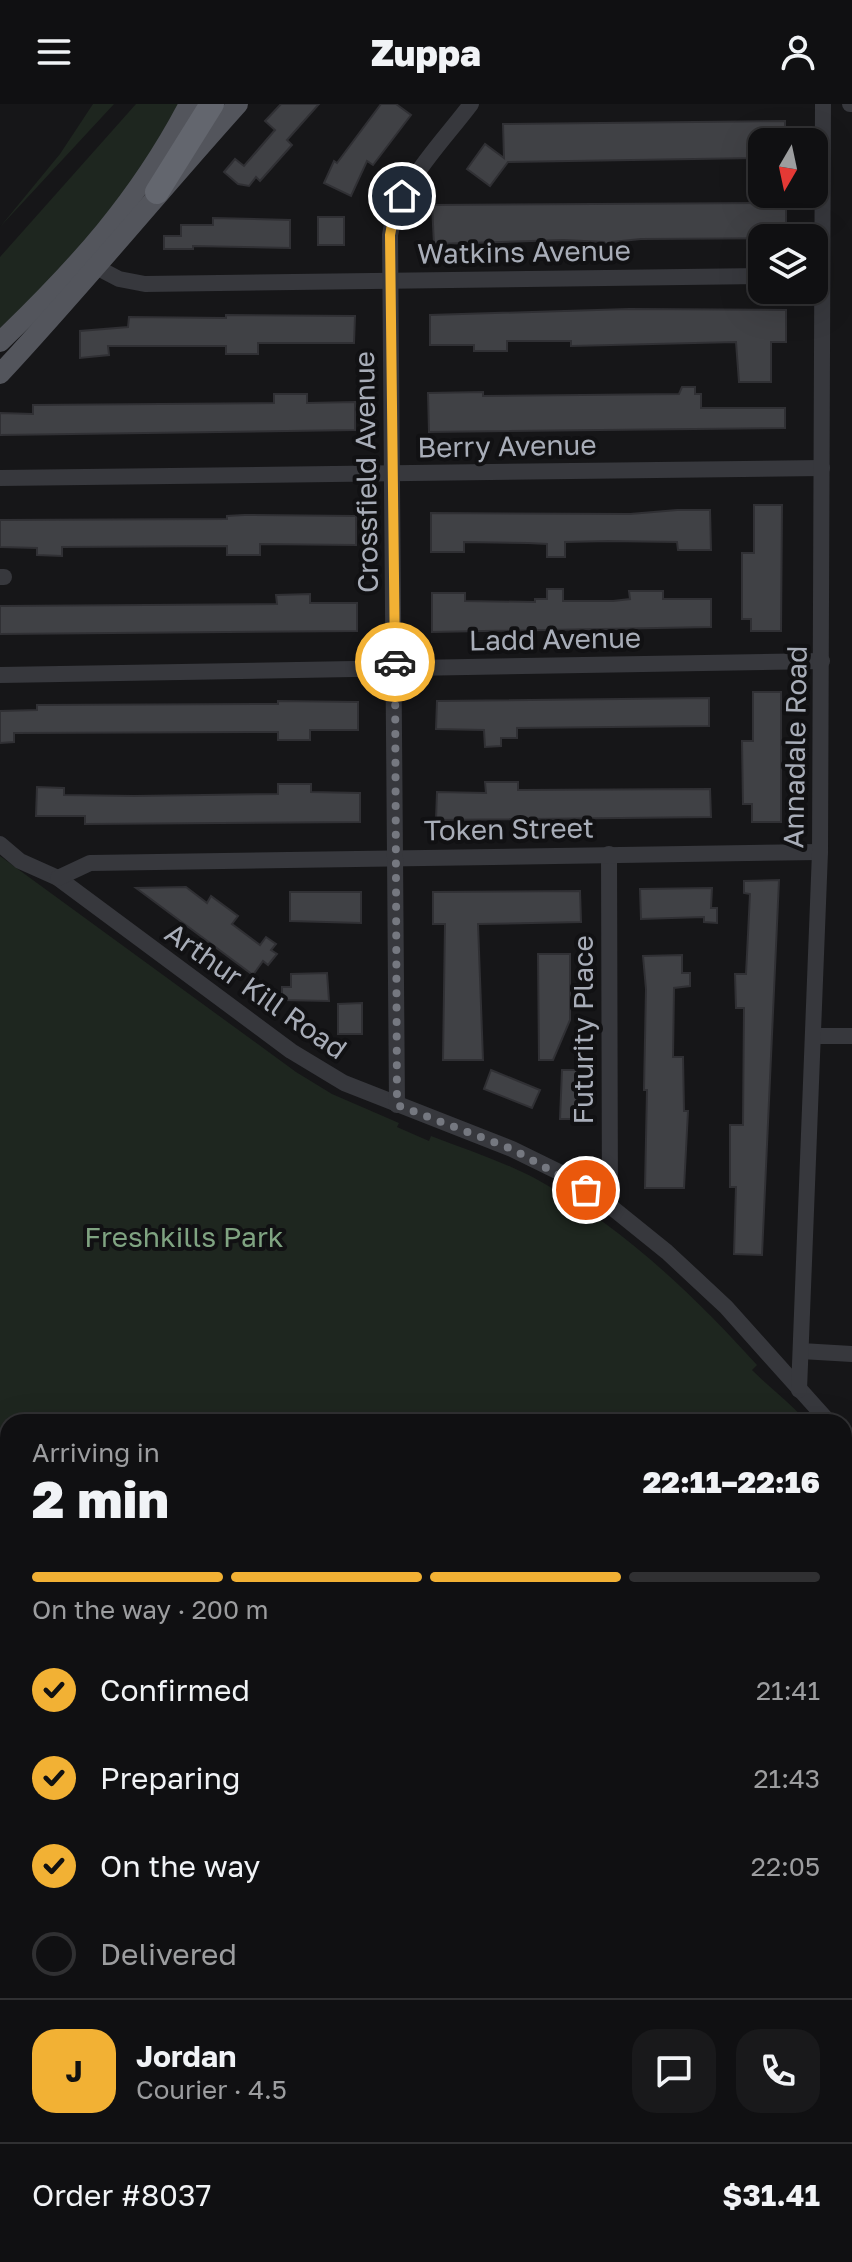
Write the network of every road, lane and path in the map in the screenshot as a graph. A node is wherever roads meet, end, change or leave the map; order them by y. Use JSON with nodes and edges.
{"nodes":[{"id":1,"x":189,"y":104,"type":"edge"},
{"id":2,"x":212,"y":104,"type":"edge"},
{"id":3,"x":238,"y":104,"type":"edge"},
{"id":4,"x":471,"y":104,"type":"edge"},
{"id":5,"x":823,"y":104,"type":"edge"},
{"id":6,"x":157,"y":192,"type":"junction"},
{"id":7,"x":820,"y":224,"type":"edge"},
{"id":8,"x":98,"y":268,"type":"junction"},
{"id":9,"x":748,"y":276,"type":"edge"},
{"id":10,"x":390,"y":280,"type":"junction"},
{"id":11,"x":819,"y":304,"type":"edge"},
{"id":12,"x":0,"y":342,"type":"edge"},
{"id":13,"x":0,"y":374,"type":"edge"},
{"id":14,"x":822,"y":468,"type":"junction"},
{"id":15,"x":393,"y":473,"type":"junction"},
{"id":16,"x":0,"y":478,"type":"edge"},
{"id":17,"x":822,"y":661,"type":"junction"},
{"id":18,"x":395,"y":668,"type":"junction"},
{"id":19,"x":0,"y":675,"type":"edge"},
{"id":20,"x":0,"y":844,"type":"edge"},
{"id":21,"x":820,"y":852,"type":"junction"},
{"id":22,"x":609,"y":854,"type":"junction"},
{"id":23,"x":397,"y":856,"type":"junction"},
{"id":24,"x":58,"y":878,"type":"junction"},
{"id":25,"x":815,"y":1036,"type":"junction"},
{"id":26,"x":852,"y":1036,"type":"edge"},
{"id":27,"x":397,"y":1105,"type":"junction"},
{"id":28,"x":610,"y":1206,"type":"junction"},
{"id":29,"x":801,"y":1351,"type":"junction"},
{"id":30,"x":852,"y":1354,"type":"edge"},
{"id":31,"x":799,"y":1390,"type":"junction"},
{"id":32,"x":822,"y":1414,"type":"edge"}],
"edges":[{"from":1,"to":12,"type":"main road"},
{"from":2,"to":6,"type":"highway"},
{"from":3,"to":6,"type":"main road"},
{"from":4,"to":10,"type":"street","name":"Crossfield Avenue"},
{"from":5,"to":7,"type":"street","name":"Annadale Road"},
{"from":6,"to":8,"type":"main road"},
{"from":8,"to":10,"type":"street","name":"Watkins Avenue"},
{"from":8,"to":13,"type":"main road"},
{"from":9,"to":10,"type":"street","name":"Watkins Avenue"},
{"from":10,"to":15,"type":"street","name":"Crossfield Avenue"},
{"from":11,"to":14,"type":"street","name":"Annadale Road"},
{"from":14,"to":15,"type":"street","name":"Berry Avenue"},
{"from":14,"to":17,"type":"street","name":"Annadale Road"},
{"from":15,"to":16,"type":"street","name":"Berry Avenue"},
{"from":15,"to":18,"type":"street","name":"Crossfield Avenue"},
{"from":17,"to":18,"type":"street","name":"Ladd Avenue"},
{"from":17,"to":21,"type":"street","name":"Annadale Road"},
{"from":18,"to":19,"type":"street","name":"Ladd Avenue"},
{"from":18,"to":23,"type":"street","name":"Crossfield Avenue"},
{"from":20,"to":24,"type":"street","name":"Arthur Kill Road"},
{"from":21,"to":22,"type":"street","name":"Token Street"},
{"from":21,"to":25,"type":"street","name":"Annadale Road"},
{"from":22,"to":23,"type":"street","name":"Token Street"},
{"from":22,"to":28,"type":"street","name":"Futurity Place"},
{"from":23,"to":24,"type":"street","name":"Token Street"},
{"from":23,"to":27,"type":"street","name":"Crossfield Avenue"},
{"from":24,"to":27,"type":"street","name":"Arthur Kill Road"},
{"from":25,"to":26,"type":"street"},
{"from":25,"to":29,"type":"street","name":"Annadale Road"},
{"from":27,"to":28,"type":"street","name":"Arthur Kill Road"},
{"from":28,"to":31,"type":"street","name":"Arthur Kill Road"},
{"from":29,"to":30,"type":"street"},
{"from":29,"to":31,"type":"street","name":"Annadale Road"},
{"from":31,"to":32,"type":"street","name":"Arthur Kill Road"}]}
